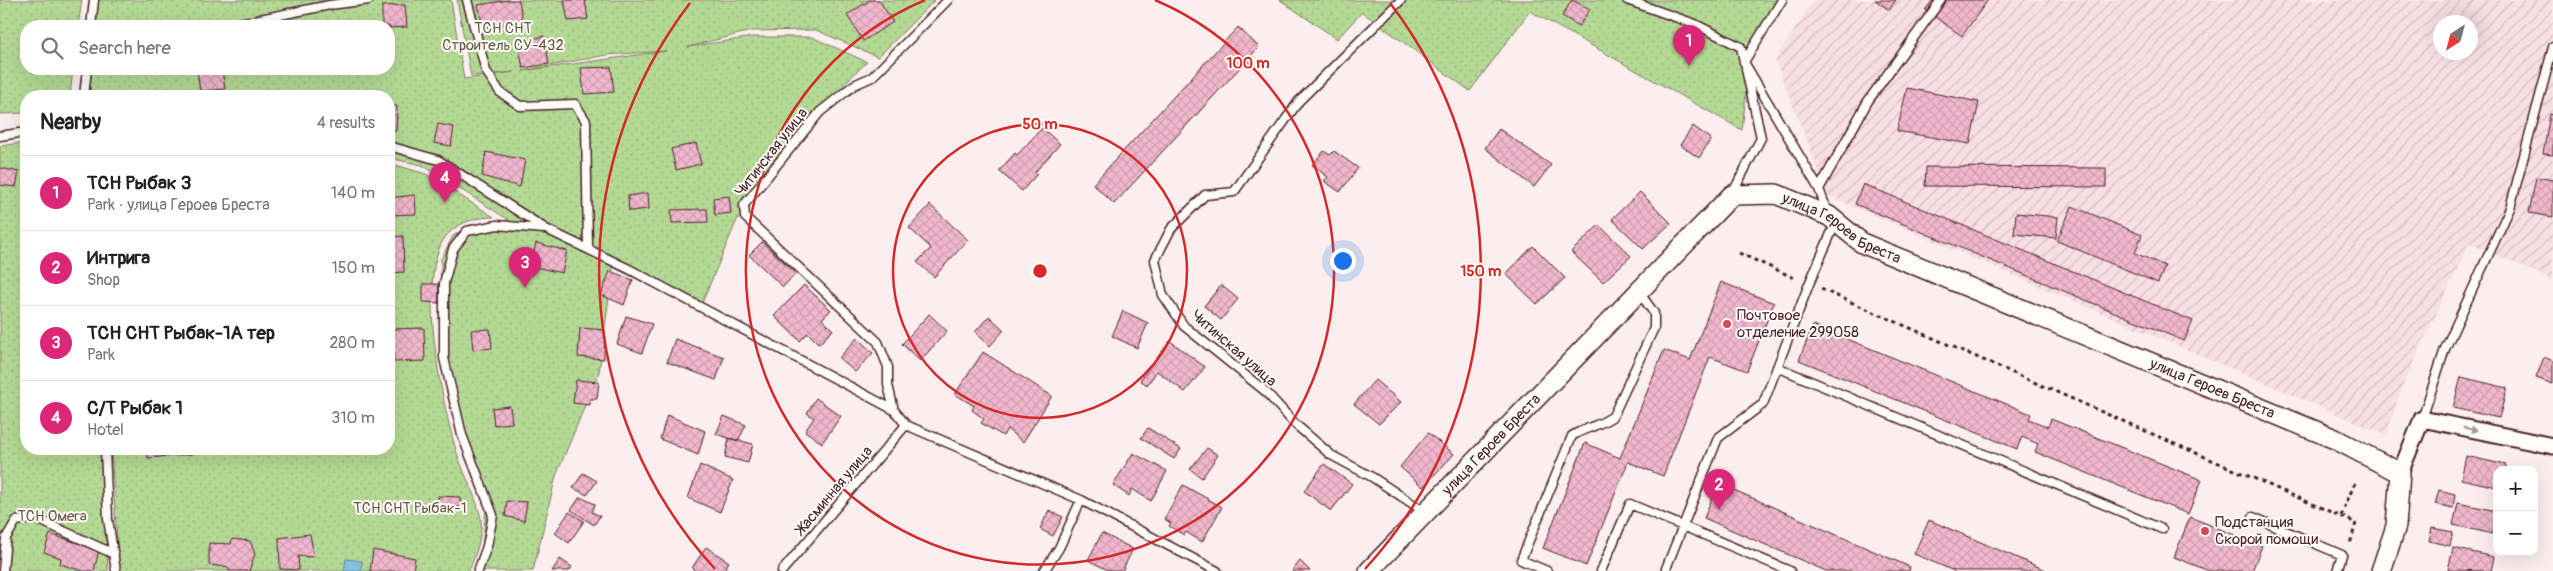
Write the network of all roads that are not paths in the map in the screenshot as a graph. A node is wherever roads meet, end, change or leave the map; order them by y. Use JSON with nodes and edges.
{"nodes":[{"id":1,"x":94,"y":0,"type":"edge"},
{"id":2,"x":369,"y":0,"type":"edge"},
{"id":3,"x":467,"y":0,"type":"edge"},
{"id":4,"x":947,"y":0,"type":"edge"},
{"id":5,"x":1401,"y":0,"type":"edge"},
{"id":6,"x":1627,"y":0,"type":"edge"},
{"id":7,"x":1782,"y":0,"type":"edge"},
{"id":8,"x":1941,"y":0,"type":"edge"},
{"id":9,"x":92,"y":20,"type":"edge"},
{"id":10,"x":255,"y":20,"type":"edge"},
{"id":11,"x":2553,"y":47,"type":"edge"},
{"id":12,"x":1744,"y":62,"type":"junction"},
{"id":13,"x":86,"y":75,"type":"edge"},
{"id":14,"x":85,"y":90,"type":"edge"},
{"id":15,"x":20,"y":133,"type":"edge"},
{"id":16,"x":0,"y":136,"type":"edge"},
{"id":17,"x":395,"y":148,"type":"edge"},
{"id":18,"x":1819,"y":189,"type":"junction"},
{"id":19,"x":1732,"y":195,"type":"junction"},
{"id":20,"x":1832,"y":219,"type":"junction"},
{"id":21,"x":546,"y":230,"type":"junction"},
{"id":22,"x":588,"y":248,"type":"junction"},
{"id":23,"x":1639,"y":292,"type":"junction"},
{"id":24,"x":1777,"y":367,"type":"junction"},
{"id":25,"x":894,"y":410,"type":"junction"},
{"id":26,"x":2422,"y":419,"type":"junction"},
{"id":27,"x":906,"y":426,"type":"junction"},
{"id":28,"x":2553,"y":446,"type":"edge"},
{"id":29,"x":104,"y":455,"type":"edge"},
{"id":30,"x":2400,"y":474,"type":"junction"},
{"id":31,"x":1081,"y":500,"type":"junction"},
{"id":32,"x":1426,"y":512,"type":"junction"},
{"id":33,"x":2253,"y":517,"type":"dead end"},
{"id":34,"x":1684,"y":527,"type":"junction"},
{"id":35,"x":2162,"y":529,"type":"dead end"},
{"id":36,"x":114,"y":554,"type":"junction"},
{"id":37,"x":2,"y":571,"type":"edge"},
{"id":38,"x":116,"y":571,"type":"edge"},
{"id":39,"x":478,"y":571,"type":"edge"},
{"id":40,"x":782,"y":571,"type":"edge"},
{"id":41,"x":1044,"y":571,"type":"edge"},
{"id":42,"x":1217,"y":571,"type":"edge"},
{"id":43,"x":1369,"y":571,"type":"edge"},
{"id":44,"x":1547,"y":571,"type":"edge"},
{"id":45,"x":1602,"y":571,"type":"edge"},
{"id":46,"x":1665,"y":571,"type":"edge"},
{"id":47,"x":1790,"y":571,"type":"edge"},
{"id":48,"x":2337,"y":571,"type":"edge"},
{"id":49,"x":2381,"y":571,"type":"edge"}],
"edges":[{"from":1,"to":9,"type":"lane"},
{"from":2,"to":10,"type":"lane"},
{"from":3,"to":22,"type":"lane"},
{"from":4,"to":25,"type":"lane","name":"Читинская улица"},
{"from":5,"to":32,"type":"lane","name":"Читинская улица"},
{"from":6,"to":12,"type":"lane"},
{"from":7,"to":12,"type":"lane"},
{"from":8,"to":18,"type":"lane"},
{"from":11,"to":26,"type":"lane"},
{"from":12,"to":18,"type":"lane"},
{"from":12,"to":19,"type":"lane"},
{"from":13,"to":14,"type":"lane"},
{"from":15,"to":16,"type":"lane"},
{"from":17,"to":21,"type":"lane"},
{"from":18,"to":20,"type":"lane"},
{"from":19,"to":20,"type":"street","name":"улица Героев Бреста"},
{"from":19,"to":23,"type":"street","name":"улица Героев Бреста"},
{"from":20,"to":24,"type":"lane"},
{"from":20,"to":30,"type":"street","name":"улица Героев Бреста"},
{"from":21,"to":22,"type":"lane"},
{"from":21,"to":39,"type":"lane"},
{"from":22,"to":25,"type":"lane"},
{"from":23,"to":32,"type":"street","name":"улица Героев Бреста"},
{"from":23,"to":44,"type":"lane"},
{"from":24,"to":34,"type":"lane"},
{"from":24,"to":35,"type":"lane"},
{"from":25,"to":27,"type":"lane"},
{"from":26,"to":28,"type":"street","one_way":true},
{"from":26,"to":30,"type":"street"},
{"from":27,"to":31,"type":"lane"},
{"from":27,"to":40,"type":"lane","name":"Жасминная улица"},
{"from":29,"to":36,"type":"lane"},
{"from":30,"to":49,"type":"street"},
{"from":31,"to":41,"type":"lane"},
{"from":31,"to":42,"type":"lane"},
{"from":32,"to":43,"type":"street","name":"улица Героев Бреста"},
{"from":33,"to":48,"type":"lane"},
{"from":34,"to":45,"type":"lane"},
{"from":34,"to":46,"type":"lane"},
{"from":34,"to":47,"type":"lane"},
{"from":36,"to":37,"type":"lane"},
{"from":36,"to":38,"type":"lane"}]}
